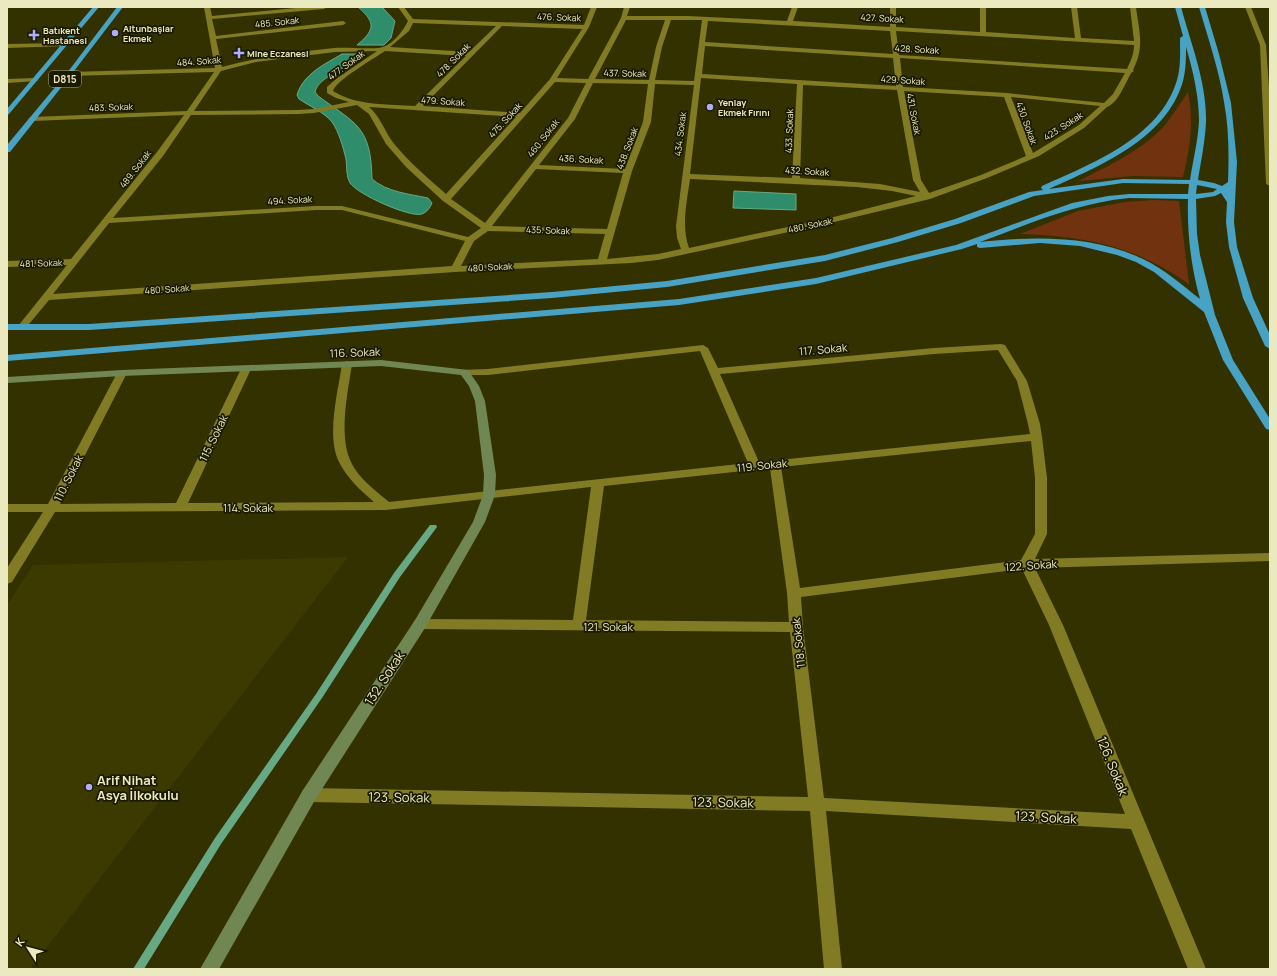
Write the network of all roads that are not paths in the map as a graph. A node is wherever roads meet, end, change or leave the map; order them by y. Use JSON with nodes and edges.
{"nodes":[{"id":1,"x":96,"y":7,"type":"edge"},
{"id":2,"x":120,"y":7,"type":"edge"},
{"id":3,"x":207,"y":7,"type":"edge"},
{"id":4,"x":324,"y":7,"type":"edge"},
{"id":5,"x":401,"y":7,"type":"edge"},
{"id":6,"x":594,"y":7,"type":"edge"},
{"id":7,"x":627,"y":7,"type":"edge"},
{"id":8,"x":795,"y":7,"type":"edge"},
{"id":9,"x":893,"y":7,"type":"edge"},
{"id":10,"x":983,"y":7,"type":"edge"},
{"id":11,"x":1074,"y":7,"type":"edge"},
{"id":12,"x":1133,"y":7,"type":"edge"},
{"id":13,"x":1178,"y":7,"type":"edge"},
{"id":14,"x":1202,"y":7,"type":"edge"},
{"id":15,"x":1248,"y":7,"type":"edge"},
{"id":16,"x":209,"y":18,"type":"junction"},
{"id":17,"x":624,"y":18,"type":"junction"},
{"id":18,"x":669,"y":18,"type":"junction"},
{"id":19,"x":705,"y":19,"type":"junction"},
{"id":20,"x":411,"y":21,"type":"junction"},
{"id":21,"x":344,"y":23,"type":"dead end"},
{"id":22,"x":502,"y":23,"type":"junction"},
{"id":23,"x":790,"y":23,"type":"junction"},
{"id":24,"x":1182,"y":25,"type":"junction"},
{"id":25,"x":586,"y":27,"type":"junction"},
{"id":26,"x":893,"y":28,"type":"junction"},
{"id":27,"x":983,"y":33,"type":"junction"},
{"id":28,"x":213,"y":38,"type":"junction"},
{"id":29,"x":1078,"y":39,"type":"junction"},
{"id":30,"x":1138,"y":43,"type":"junction"},
{"id":31,"x":66,"y":44,"type":"junction"},
{"id":32,"x":702,"y":44,"type":"junction"},
{"id":33,"x":1266,"y":45,"type":"edge"},
{"id":34,"x":7,"y":46,"type":"edge"},
{"id":35,"x":384,"y":49,"type":"junction"},
{"id":36,"x":472,"y":54,"type":"junction"},
{"id":37,"x":897,"y":57,"type":"junction"},
{"id":38,"x":220,"y":70,"type":"junction"},
{"id":39,"x":1131,"y":71,"type":"junction"},
{"id":40,"x":69,"y":74,"type":"junction"},
{"id":41,"x":35,"y":80,"type":"junction"},
{"id":42,"x":553,"y":80,"type":"junction"},
{"id":43,"x":697,"y":80,"type":"junction"},
{"id":44,"x":7,"y":81,"type":"edge"},
{"id":45,"x":590,"y":81,"type":"junction"},
{"id":46,"x":652,"y":82,"type":"junction"},
{"id":47,"x":800,"y":82,"type":"junction"},
{"id":48,"x":900,"y":89,"type":"junction"},
{"id":49,"x":1007,"y":95,"type":"junction"},
{"id":50,"x":360,"y":104,"type":"junction"},
{"id":51,"x":1106,"y":105,"type":"junction"},
{"id":52,"x":417,"y":108,"type":"junction"},
{"id":53,"x":7,"y":113,"type":"edge"},
{"id":54,"x":190,"y":113,"type":"junction"},
{"id":55,"x":522,"y":115,"type":"junction"},
{"id":56,"x":32,"y":120,"type":"junction"},
{"id":57,"x":7,"y":150,"type":"edge"},
{"id":58,"x":1030,"y":156,"type":"junction"},
{"id":59,"x":533,"y":166,"type":"junction"},
{"id":60,"x":628,"y":171,"type":"junction"},
{"id":61,"x":685,"y":176,"type":"junction"},
{"id":62,"x":796,"y":180,"type":"junction"},
{"id":63,"x":1194,"y":182,"type":"junction"},
{"id":64,"x":1232,"y":183,"type":"junction"},
{"id":65,"x":1270,"y":184,"type":"edge"},
{"id":66,"x":1223,"y":189,"type":"junction"},
{"id":67,"x":1032,"y":194,"type":"junction"},
{"id":68,"x":926,"y":197,"type":"junction"},
{"id":69,"x":1192,"y":197,"type":"junction"},
{"id":70,"x":446,"y":198,"type":"junction"},
{"id":71,"x":1230,"y":201,"type":"junction"},
{"id":72,"x":107,"y":221,"type":"junction"},
{"id":73,"x":486,"y":228,"type":"junction"},
{"id":74,"x":610,"y":232,"type":"junction"},
{"id":75,"x":470,"y":240,"type":"junction"},
{"id":76,"x":958,"y":247,"type":"junction"},
{"id":77,"x":686,"y":251,"type":"junction"},
{"id":78,"x":602,"y":261,"type":"junction"},
{"id":79,"x":74,"y":262,"type":"junction"},
{"id":80,"x":7,"y":264,"type":"edge"},
{"id":81,"x":455,"y":269,"type":"junction"},
{"id":82,"x":47,"y":297,"type":"junction"},
{"id":83,"x":1208,"y":310,"type":"junction"},
{"id":84,"x":7,"y":327,"type":"edge"},
{"id":85,"x":21,"y":328,"type":"junction"},
{"id":86,"x":1270,"y":346,"type":"edge"},
{"id":87,"x":7,"y":358,"type":"edge"},
{"id":88,"x":347,"y":364,"type":"junction"},
{"id":89,"x":246,"y":369,"type":"junction"},
{"id":90,"x":714,"y":371,"type":"junction"},
{"id":91,"x":464,"y":372,"type":"junction"},
{"id":92,"x":122,"y":373,"type":"junction"},
{"id":93,"x":7,"y":380,"type":"edge"},
{"id":94,"x":1270,"y":427,"type":"edge"},
{"id":95,"x":1036,"y":437,"type":"junction"},
{"id":96,"x":755,"y":466,"type":"junction"},
{"id":97,"x":598,"y":483,"type":"junction"},
{"id":98,"x":489,"y":495,"type":"junction"},
{"id":99,"x":386,"y":506,"type":"junction"},
{"id":100,"x":52,"y":507,"type":"junction"},
{"id":101,"x":180,"y":507,"type":"junction"},
{"id":102,"x":7,"y":508,"type":"edge"},
{"id":103,"x":1270,"y":557,"type":"edge"},
{"id":104,"x":1026,"y":564,"type":"junction"},
{"id":105,"x":7,"y":579,"type":"edge"},
{"id":106,"x":794,"y":593,"type":"junction"},
{"id":107,"x":420,"y":624,"type":"junction"},
{"id":108,"x":579,"y":625,"type":"junction"},
{"id":109,"x":796,"y":627,"type":"junction"},
{"id":110,"x":309,"y":795,"type":"junction"},
{"id":111,"x":817,"y":804,"type":"junction"},
{"id":112,"x":1136,"y":822,"type":"junction"},
{"id":113,"x":209,"y":969,"type":"edge"},
{"id":114,"x":833,"y":969,"type":"edge"},
{"id":115,"x":1197,"y":969,"type":"edge"}],
"edges":[{"from":1,"to":31,"type":"highway","number":"D815"},
{"from":2,"to":40,"type":"highway","number":"D815"},
{"from":3,"to":16,"type":"street"},
{"from":4,"to":16,"type":"street"},
{"from":5,"to":20,"type":"street"},
{"from":6,"to":25,"type":"street","name":"475. Sokak"},
{"from":7,"to":17,"type":"street","name":"460. Sokak"},
{"from":8,"to":23,"type":"street"},
{"from":9,"to":26,"type":"street","name":"431. Sokak"},
{"from":10,"to":27,"type":"street"},
{"from":11,"to":29,"type":"street"},
{"from":12,"to":30,"type":"street","name":"423. Sokak"},
{"from":13,"to":24,"type":"highway"},
{"from":14,"to":64,"type":"highway"},
{"from":15,"to":33,"type":"street"},
{"from":16,"to":28,"type":"street"},
{"from":17,"to":18,"type":"street","name":"427. Sokak"},
{"from":17,"to":45,"type":"street","name":"460. Sokak"},
{"from":18,"to":19,"type":"street","name":"427. Sokak"},
{"from":18,"to":46,"type":"street","name":"438. Sokak"},
{"from":19,"to":23,"type":"street","name":"427. Sokak"},
{"from":19,"to":32,"type":"street","name":"434. Sokak"},
{"from":20,"to":22,"type":"street","name":"476. Sokak"},
{"from":20,"to":35,"type":"street","name":"477. Sokak"},
{"from":21,"to":28,"type":"street","name":"485. Sokak"},
{"from":22,"to":25,"type":"street","name":"476. Sokak"},
{"from":22,"to":36,"type":"street","name":"478. Sokak"},
{"from":23,"to":26,"type":"street","name":"427. Sokak"},
{"from":24,"to":63,"type":"highway"},
{"from":24,"to":67,"type":"highway"},
{"from":25,"to":42,"type":"street","name":"475. Sokak"},
{"from":26,"to":27,"type":"street","name":"427. Sokak"},
{"from":26,"to":37,"type":"street","name":"431. Sokak"},
{"from":27,"to":29,"type":"street","name":"427. Sokak"},
{"from":28,"to":38,"type":"street"},
{"from":29,"to":30,"type":"street","name":"427. Sokak"},
{"from":30,"to":39,"type":"street","name":"423. Sokak"},
{"from":31,"to":34,"type":"street"},
{"from":31,"to":41,"type":"highway","number":"D815"},
{"from":32,"to":37,"type":"street","name":"428. Sokak"},
{"from":32,"to":43,"type":"street","name":"434. Sokak"},
{"from":33,"to":65,"type":"street"},
{"from":35,"to":36,"type":"street","name":"484. Sokak"},
{"from":35,"to":38,"type":"street","name":"484. Sokak"},
{"from":35,"to":50,"type":"street","name":"477. Sokak"},
{"from":36,"to":52,"type":"street","name":"478. Sokak"},
{"from":37,"to":39,"type":"street","name":"428. Sokak"},
{"from":37,"to":48,"type":"street","name":"431. Sokak"},
{"from":38,"to":40,"type":"street","name":"484. Sokak"},
{"from":38,"to":54,"type":"street","name":"489. Sokak"},
{"from":39,"to":51,"type":"street","name":"423. Sokak"},
{"from":40,"to":56,"type":"highway","number":"D815"},
{"from":41,"to":44,"type":"street"},
{"from":41,"to":53,"type":"highway","number":"D815"},
{"from":42,"to":45,"type":"street","name":"437. Sokak"},
{"from":42,"to":55,"type":"street","name":"475. Sokak"},
{"from":43,"to":46,"type":"street","name":"437. Sokak"},
{"from":43,"to":47,"type":"street","name":"429. Sokak"},
{"from":43,"to":61,"type":"street","name":"434. Sokak"},
{"from":45,"to":46,"type":"street","name":"437. Sokak"},
{"from":45,"to":59,"type":"street","name":"460. Sokak"},
{"from":46,"to":60,"type":"street","name":"438. Sokak"},
{"from":47,"to":48,"type":"street","name":"429. Sokak"},
{"from":47,"to":62,"type":"street","name":"433. Sokak"},
{"from":48,"to":49,"type":"street","name":"429. Sokak"},
{"from":48,"to":68,"type":"street","name":"431. Sokak"},
{"from":49,"to":51,"type":"street","name":"429. Sokak"},
{"from":49,"to":58,"type":"street","name":"430. Sokak"},
{"from":50,"to":52,"type":"street","name":"479. Sokak"},
{"from":50,"to":54,"type":"street","name":"483. Sokak"},
{"from":50,"to":70,"type":"street","name":"477. Sokak"},
{"from":51,"to":58,"type":"street","name":"423. Sokak"},
{"from":52,"to":55,"type":"street","name":"479. Sokak"},
{"from":54,"to":56,"type":"street","name":"483. Sokak"},
{"from":54,"to":72,"type":"street","name":"489. Sokak"},
{"from":55,"to":70,"type":"street","name":"475. Sokak"},
{"from":56,"to":57,"type":"highway","number":"D815"},
{"from":58,"to":68,"type":"street","name":"423. Sokak"},
{"from":59,"to":60,"type":"street","name":"436. Sokak"},
{"from":59,"to":73,"type":"street","name":"460. Sokak"},
{"from":60,"to":74,"type":"street","name":"438. Sokak"},
{"from":61,"to":62,"type":"street","name":"432. Sokak"},
{"from":61,"to":77,"type":"street","name":"434. Sokak"},
{"from":62,"to":68,"type":"street","name":"432. Sokak"},
{"from":63,"to":66,"type":"highway"},
{"from":63,"to":67,"type":"highway"},
{"from":63,"to":69,"type":"highway"},
{"from":64,"to":66,"type":"highway"},
{"from":64,"to":71,"type":"highway"},
{"from":66,"to":69,"type":"highway"},
{"from":66,"to":71,"type":"highway"},
{"from":67,"to":85,"type":"highway"},
{"from":68,"to":77,"type":"street","name":"480. Sokak"},
{"from":69,"to":76,"type":"highway"},
{"from":69,"to":83,"type":"highway"},
{"from":70,"to":73,"type":"street"},
{"from":71,"to":86,"type":"highway"},
{"from":72,"to":75,"type":"street","name":"494. Sokak"},
{"from":72,"to":79,"type":"street","name":"489. Sokak"},
{"from":73,"to":74,"type":"street","name":"435. Sokak"},
{"from":73,"to":75,"type":"street","name":"460. Sokak"},
{"from":74,"to":78,"type":"street","name":"438. Sokak"},
{"from":75,"to":81,"type":"street","name":"460. Sokak"},
{"from":76,"to":83,"type":"highway"},
{"from":76,"to":87,"type":"highway"},
{"from":77,"to":78,"type":"street","name":"480. Sokak"},
{"from":78,"to":81,"type":"street","name":"480. Sokak"},
{"from":79,"to":80,"type":"street","name":"481. Sokak"},
{"from":79,"to":82,"type":"street","name":"489. Sokak"},
{"from":81,"to":82,"type":"street","name":"480. Sokak"},
{"from":82,"to":85,"type":"street","name":"489. Sokak"},
{"from":83,"to":94,"type":"highway"},
{"from":84,"to":85,"type":"highway"},
{"from":88,"to":89,"type":"main road","name":"116. Sokak"},
{"from":88,"to":91,"type":"main road","name":"116. Sokak"},
{"from":88,"to":99,"type":"street"},
{"from":89,"to":92,"type":"main road","name":"116. Sokak"},
{"from":89,"to":101,"type":"street","name":"115. Sokak"},
{"from":90,"to":91,"type":"street","name":"116. Sokak"},
{"from":90,"to":95,"type":"street","name":"117. Sokak"},
{"from":90,"to":96,"type":"street"},
{"from":91,"to":98,"type":"main road","name":"132. Sokak"},
{"from":92,"to":93,"type":"main road","name":"116. Sokak"},
{"from":92,"to":100,"type":"street","name":"110. Sokak"},
{"from":95,"to":96,"type":"street","name":"119. Sokak"},
{"from":95,"to":104,"type":"street"},
{"from":96,"to":97,"type":"street","name":"119. Sokak"},
{"from":96,"to":106,"type":"street","name":"118. Sokak"},
{"from":97,"to":98,"type":"street","name":"119. Sokak"},
{"from":97,"to":108,"type":"street"},
{"from":98,"to":99,"type":"street","name":"114. Sokak"},
{"from":98,"to":107,"type":"main road","name":"132. Sokak"},
{"from":99,"to":101,"type":"street","name":"114. Sokak"},
{"from":100,"to":101,"type":"street","name":"114. Sokak"},
{"from":100,"to":102,"type":"street","name":"114. Sokak"},
{"from":100,"to":105,"type":"street","name":"110. Sokak"},
{"from":103,"to":104,"type":"street","name":"122. Sokak"},
{"from":104,"to":106,"type":"street","name":"122. Sokak"},
{"from":104,"to":112,"type":"street","name":"126. Sokak"},
{"from":106,"to":109,"type":"street","name":"118. Sokak"},
{"from":107,"to":108,"type":"street","name":"121. Sokak"},
{"from":107,"to":110,"type":"main road","name":"132. Sokak"},
{"from":108,"to":109,"type":"street","name":"121. Sokak"},
{"from":109,"to":111,"type":"street","name":"118. Sokak"},
{"from":110,"to":111,"type":"street","name":"123. Sokak"},
{"from":110,"to":113,"type":"main road","name":"132. Sokak"},
{"from":111,"to":112,"type":"street","name":"123. Sokak"},
{"from":111,"to":114,"type":"street","name":"118. Sokak"},
{"from":112,"to":115,"type":"street","name":"126. Sokak"}]}
